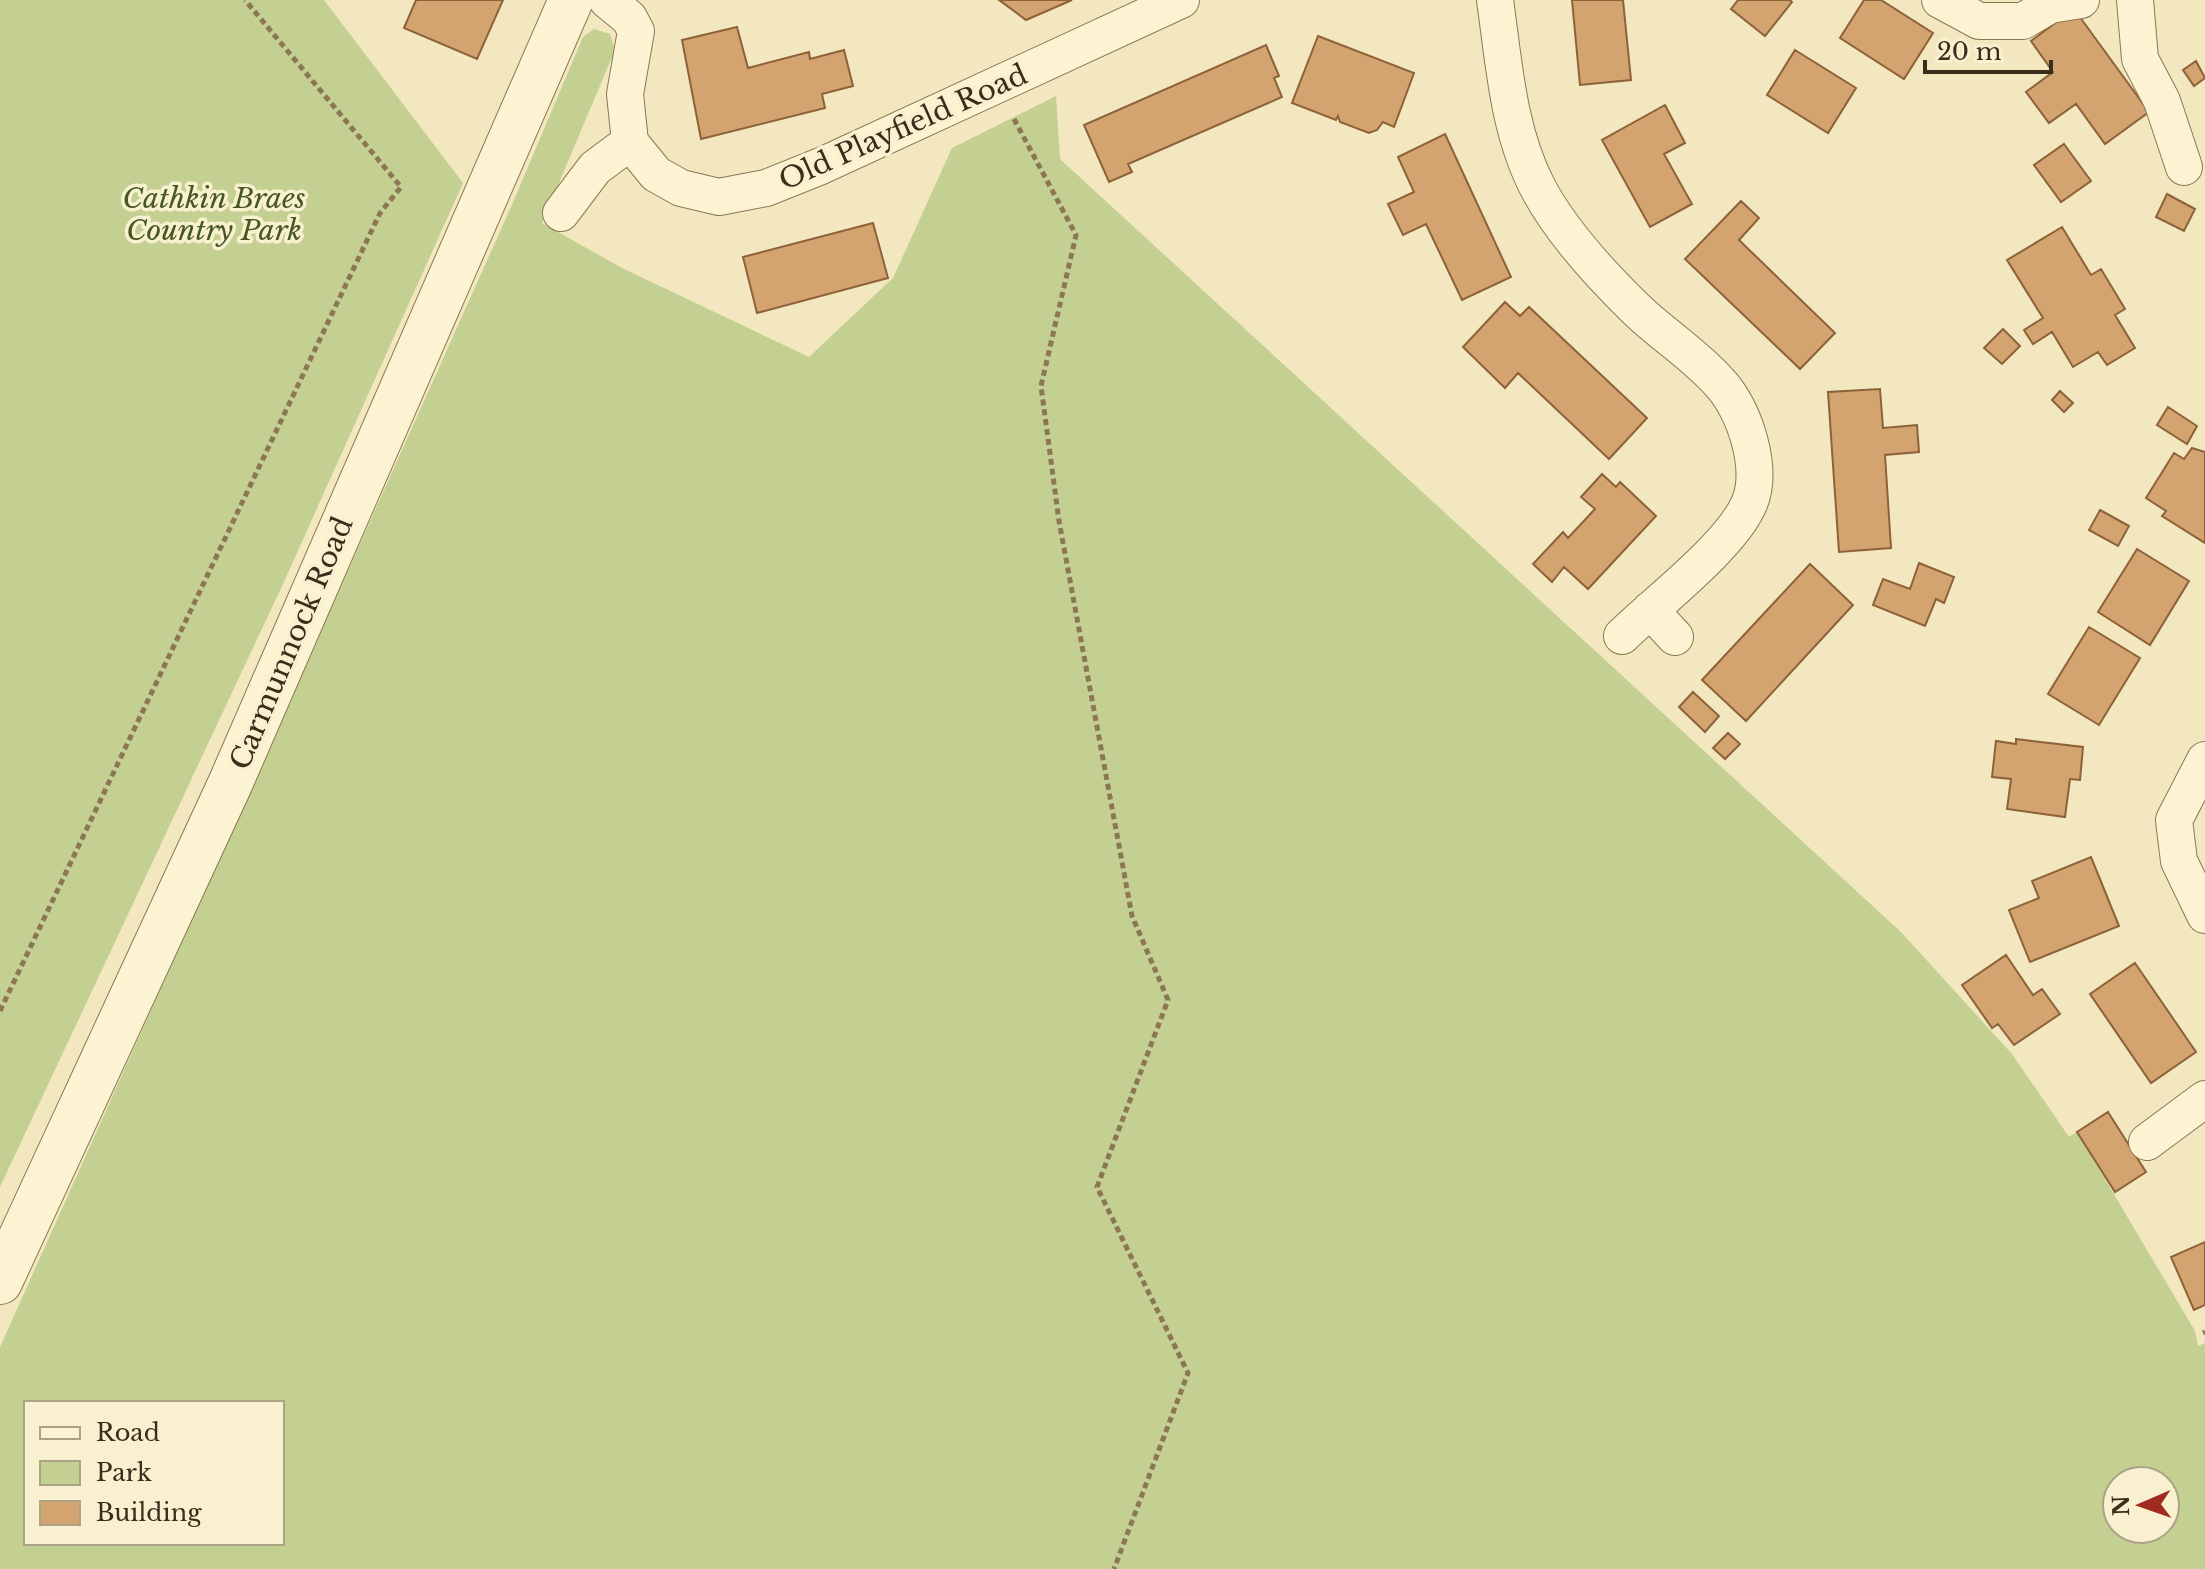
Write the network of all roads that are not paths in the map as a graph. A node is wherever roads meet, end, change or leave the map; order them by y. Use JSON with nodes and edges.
{"nodes":[{"id":1,"x":571,"y":0,"type":"edge"},
{"id":2,"x":607,"y":0,"type":"edge"},
{"id":3,"x":1181,"y":0,"type":"edge"},
{"id":4,"x":1495,"y":0,"type":"edge"},
{"id":5,"x":1940,"y":0,"type":"edge"},
{"id":6,"x":2081,"y":0,"type":"edge"},
{"id":7,"x":2135,"y":0,"type":"edge"},
{"id":8,"x":630,"y":142,"type":"junction"},
{"id":9,"x":2184,"y":167,"type":"dead end"},
{"id":10,"x":561,"y":213,"type":"dead end"},
{"id":11,"x":1650,"y":610,"type":"junction"},
{"id":12,"x":1622,"y":636,"type":"dead end"},
{"id":13,"x":1675,"y":637,"type":"dead end"},
{"id":14,"x":2205,"y":760,"type":"edge"},
{"id":15,"x":2205,"y":915,"type":"edge"},
{"id":16,"x":2205,"y":1099,"type":"edge"},
{"id":17,"x":2147,"y":1142,"type":"dead end"},
{"id":18,"x":0,"y":1282,"type":"edge"}],
"edges":[{"from":1,"to":18,"type":"street","name":"Carmunnock Road"},
{"from":2,"to":8,"type":"street"},
{"from":3,"to":8,"type":"street","name":"Old Playfield Road"},
{"from":4,"to":11,"type":"street"},
{"from":5,"to":6,"type":"street"},
{"from":7,"to":9,"type":"street"},
{"from":8,"to":10,"type":"street"},
{"from":11,"to":12,"type":"street"},
{"from":11,"to":13,"type":"street"},
{"from":14,"to":15,"type":"street"},
{"from":16,"to":17,"type":"street"}]}
